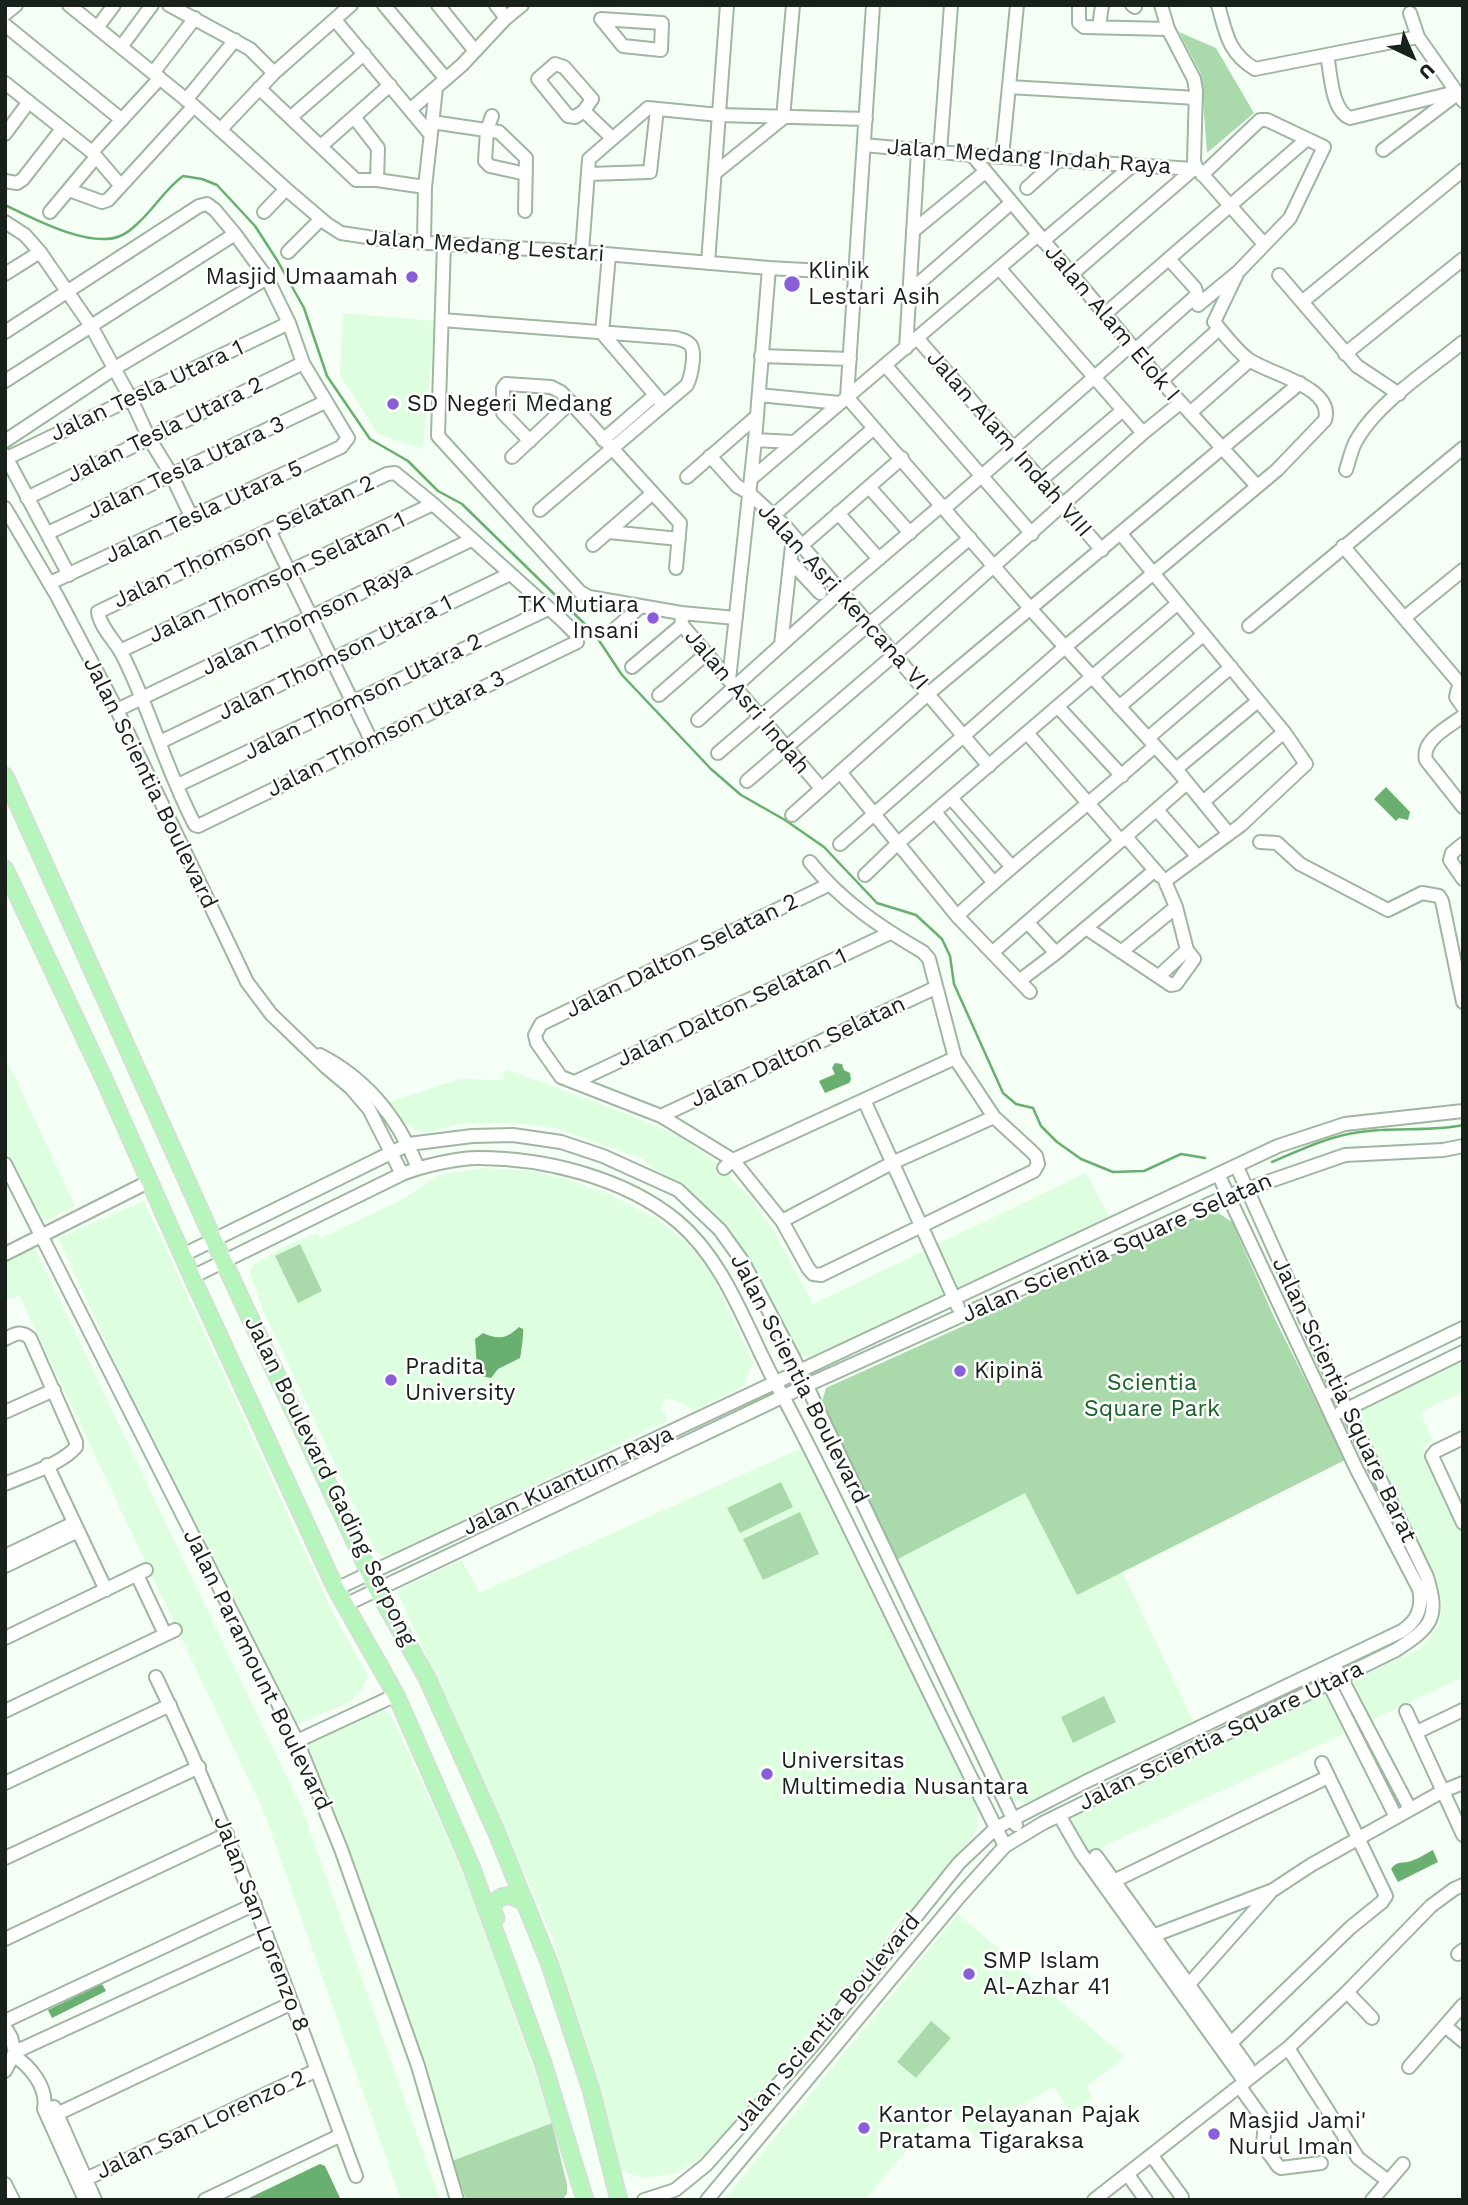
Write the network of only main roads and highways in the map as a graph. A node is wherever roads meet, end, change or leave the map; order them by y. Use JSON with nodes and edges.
{"nodes":[{"id":1,"x":5,"y":776,"type":"edge"},
{"id":2,"x":5,"y":869,"type":"edge"},
{"id":3,"x":496,"y":1831,"type":"junction"},
{"id":4,"x":481,"y":1889,"type":"junction"},
{"id":5,"x":526,"y":1904,"type":"junction"},
{"id":6,"x":509,"y":1966,"type":"junction"},
{"id":7,"x":584,"y":2200,"type":"edge"},
{"id":8,"x":619,"y":2200,"type":"edge"}],
"edges":[{"from":1,"to":3,"type":"main road","name":"Jalan Boulevard Gading Serpong"},
{"from":2,"to":4,"type":"main road","name":"Jalan Boulevard Gading Serpong"},
{"from":3,"to":4,"type":"main road"},
{"from":3,"to":5,"type":"main road","name":"Jalan Boulevard Gading Serpong"},
{"from":4,"to":6,"type":"main road","name":"Jalan Boulevard Gading Serpong"},
{"from":5,"to":6,"type":"main road"},
{"from":5,"to":8,"type":"main road","name":"Jalan Boulevard Gading Serpong"},
{"from":6,"to":7,"type":"main road","name":"Jalan Boulevard Gading Serpong"}]}
